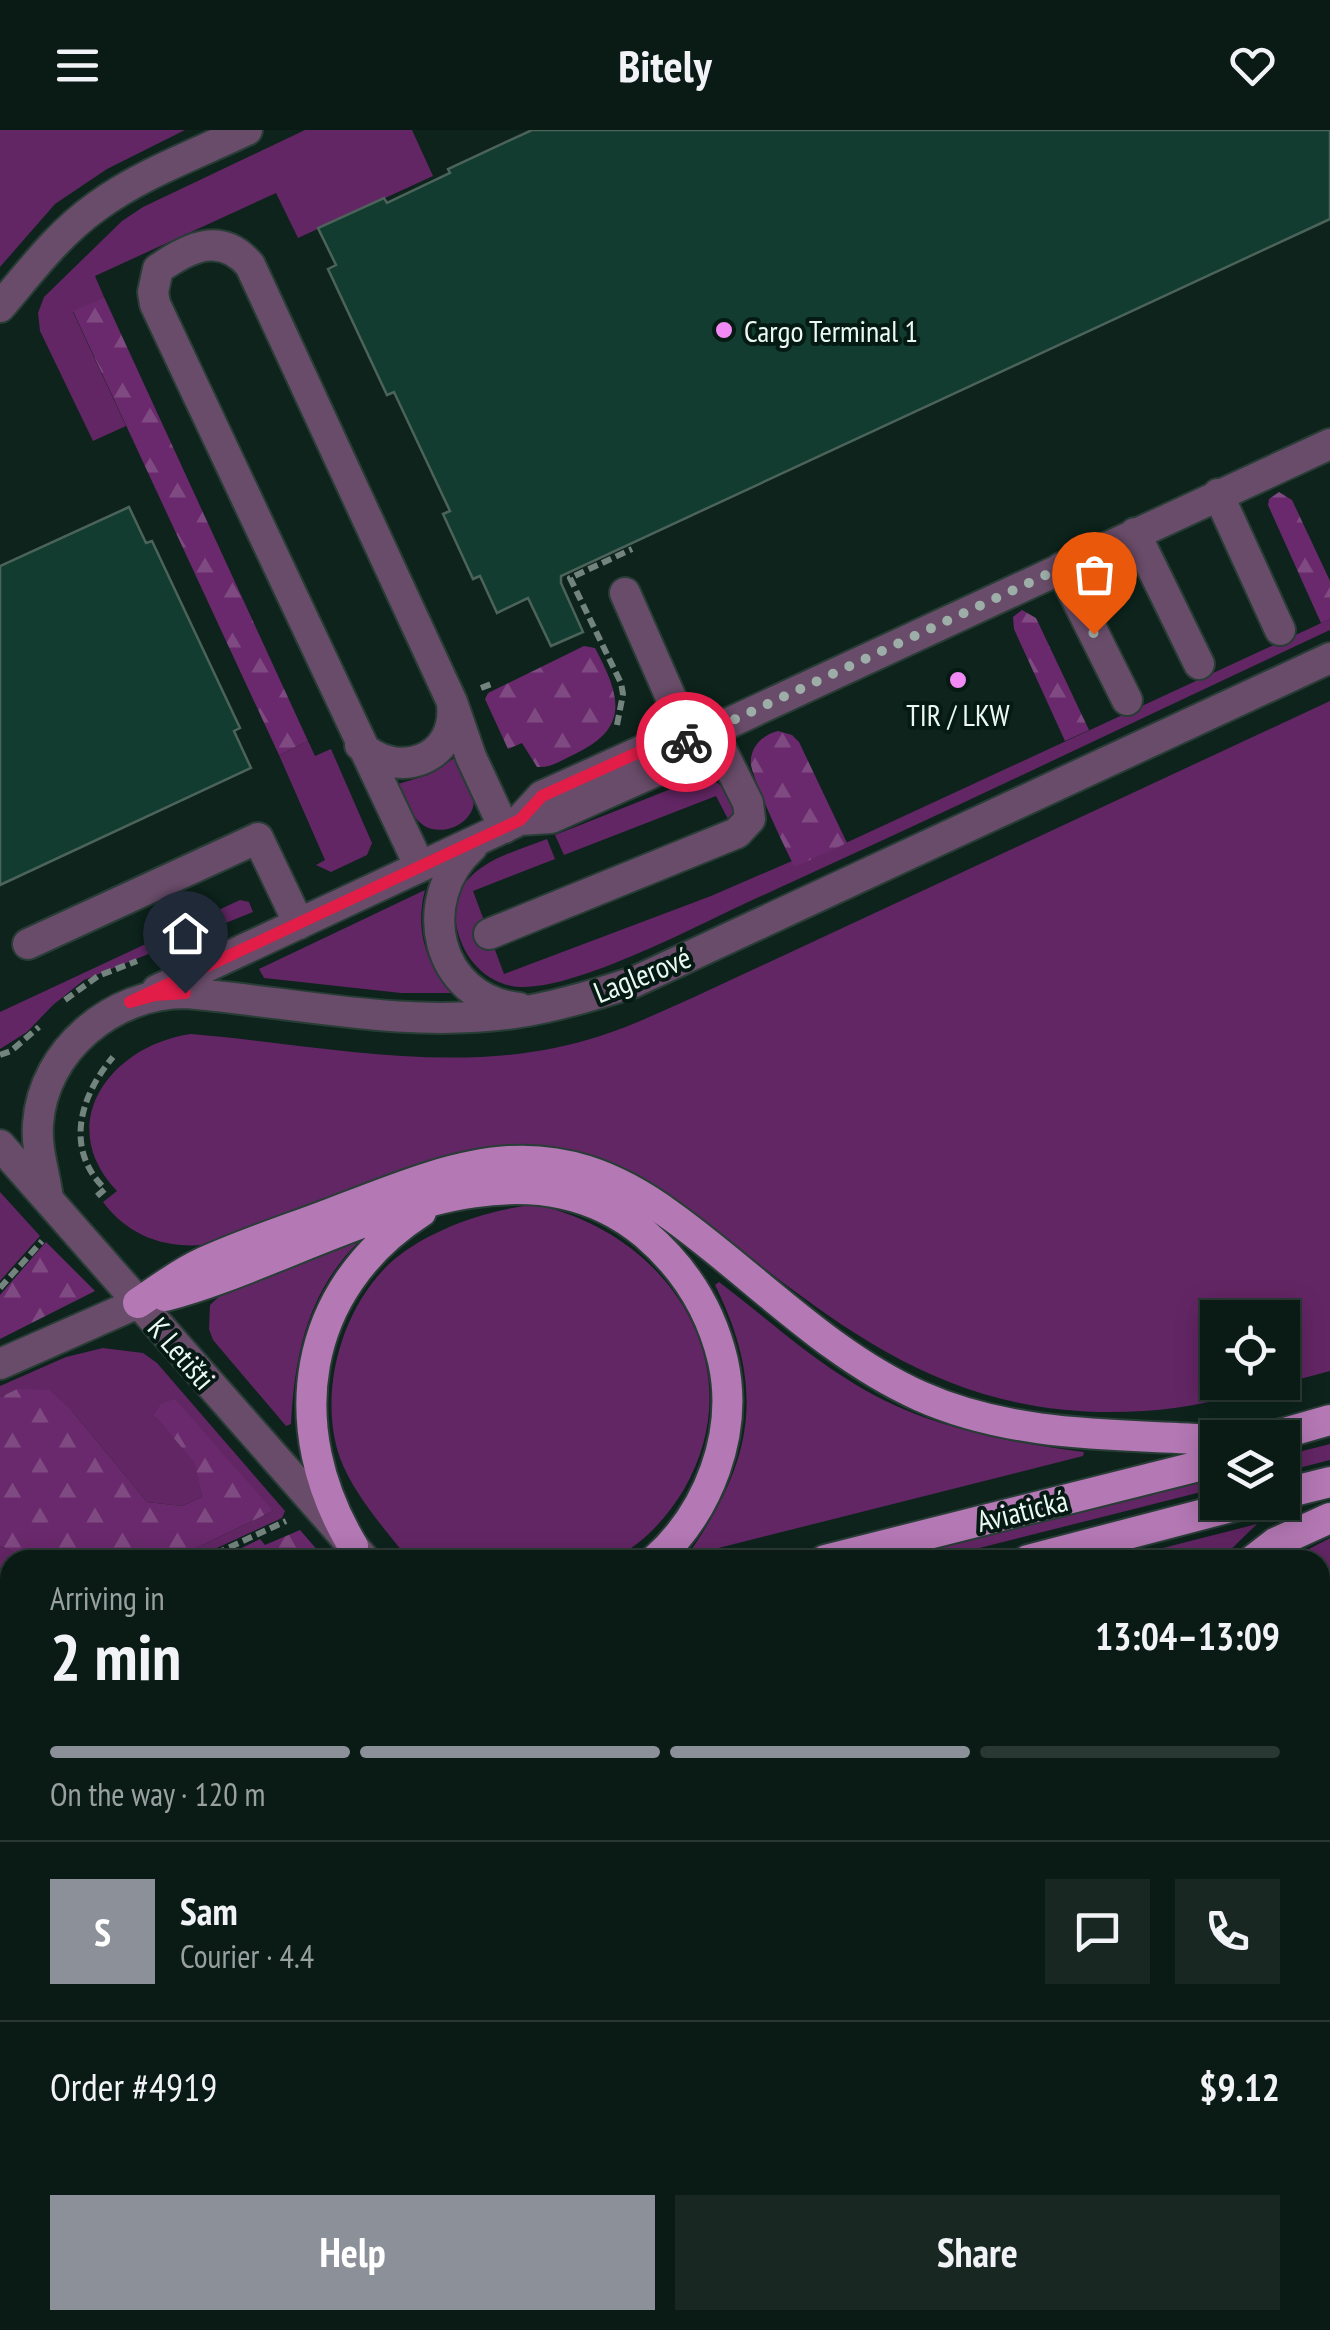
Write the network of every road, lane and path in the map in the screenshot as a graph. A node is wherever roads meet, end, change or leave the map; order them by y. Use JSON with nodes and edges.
{"nodes":[{"id":1,"x":247,"y":130,"type":"edge"},
{"id":2,"x":0,"y":307,"type":"edge"},
{"id":3,"x":1330,"y":444,"type":"edge"},
{"id":4,"x":1218,"y":494,"type":"junction"},
{"id":5,"x":1135,"y":533,"type":"junction"},
{"id":6,"x":632,"y":549,"type":"dead end"},
{"id":7,"x":1061,"y":568,"type":"junction"},
{"id":8,"x":625,"y":593,"type":"dead end"},
{"id":9,"x":1280,"y":630,"type":"dead end"},
{"id":10,"x":1330,"y":658,"type":"edge"},
{"id":11,"x":1200,"y":664,"type":"dead end"},
{"id":12,"x":1127,"y":700,"type":"dead end"},
{"id":13,"x":452,"y":702,"type":"junction"},
{"id":14,"x":614,"y":734,"type":"dead end"},
{"id":15,"x":701,"y":736,"type":"junction"},
{"id":16,"x":360,"y":745,"type":"junction"},
{"id":17,"x":503,"y":828,"type":"junction"},
{"id":18,"x":420,"y":867,"type":"junction"},
{"id":19,"x":298,"y":924,"type":"junction"},
{"id":20,"x":489,"y":934,"type":"dead end"},
{"id":21,"x":28,"y":944,"type":"dead end"},
{"id":22,"x":130,"y":1002,"type":"junction"},
{"id":23,"x":546,"y":1007,"type":"junction"},
{"id":24,"x":0,"y":1145,"type":"edge"},
{"id":25,"x":444,"y":1199,"type":"junction"},
{"id":26,"x":48,"y":1200,"type":"junction"},
{"id":27,"x":48,"y":1234,"type":"dead end"},
{"id":28,"x":0,"y":1288,"type":"edge"},
{"id":29,"x":138,"y":1302,"type":"junction"},
{"id":30,"x":0,"y":1364,"type":"edge"},
{"id":31,"x":1330,"y":1420,"type":"edge"},
{"id":32,"x":1300,"y":1429,"type":"edge"},
{"id":33,"x":1200,"y":1439,"type":"edge"},
{"id":34,"x":1200,"y":1465,"type":"edge"},
{"id":35,"x":1330,"y":1482,"type":"edge"},
{"id":36,"x":1300,"y":1490,"type":"edge"},
{"id":37,"x":1200,"y":1515,"type":"edge"},
{"id":38,"x":296,"y":1516,"type":"dead end"},
{"id":39,"x":1330,"y":1518,"type":"edge"},
{"id":40,"x":223,"y":1550,"type":"edge"},
{"id":41,"x":356,"y":1550,"type":"edge"},
{"id":42,"x":357,"y":1550,"type":"edge"},
{"id":43,"x":664,"y":1550,"type":"edge"},
{"id":44,"x":864,"y":1550,"type":"edge"},
{"id":45,"x":1066,"y":1550,"type":"edge"},
{"id":46,"x":1266,"y":1550,"type":"edge"}],
"edges":[{"from":1,"to":2,"type":"street"},
{"from":3,"to":4,"type":"street"},
{"from":4,"to":5,"type":"street"},
{"from":4,"to":9,"type":"street"},
{"from":5,"to":7,"type":"street"},
{"from":5,"to":11,"type":"street"},
{"from":6,"to":14,"type":"path"},
{"from":7,"to":12,"type":"street"},
{"from":7,"to":15,"type":"street"},
{"from":8,"to":15,"type":"street"},
{"from":10,"to":23,"type":"street","name":"Laglerové"},
{"from":13,"to":16,"type":"street"},
{"from":13,"to":16,"type":"street"},
{"from":13,"to":17,"type":"street"},
{"from":15,"to":17,"type":"street"},
{"from":15,"to":20,"type":"street"},
{"from":16,"to":18,"type":"street"},
{"from":17,"to":18,"type":"street"},
{"from":17,"to":23,"type":"street"},
{"from":18,"to":19,"type":"street"},
{"from":19,"to":21,"type":"street"},
{"from":19,"to":22,"type":"street"},
{"from":22,"to":23,"type":"street","name":"Laglerové"},
{"from":22,"to":26,"type":"street","name":"Laglerové"},
{"from":24,"to":26,"type":"street","name":"K Letišti"},
{"from":25,"to":29,"type":"main road"},
{"from":25,"to":42,"type":"main road"},
{"from":25,"to":43,"type":"main road"},
{"from":26,"to":29,"type":"street","name":"K Letišti"},
{"from":27,"to":28,"type":"path"},
{"from":29,"to":30,"type":"street"},
{"from":29,"to":33,"type":"main road"},
{"from":29,"to":41,"type":"street","name":"K Letišti"},
{"from":31,"to":32,"type":"main road"},
{"from":34,"to":44,"type":"main road","name":"Aviatická"},
{"from":35,"to":36,"type":"main road"},
{"from":37,"to":45,"type":"main road","name":"Aviatická"},
{"from":38,"to":40,"type":"path"},
{"from":39,"to":46,"type":"main road"}]}
